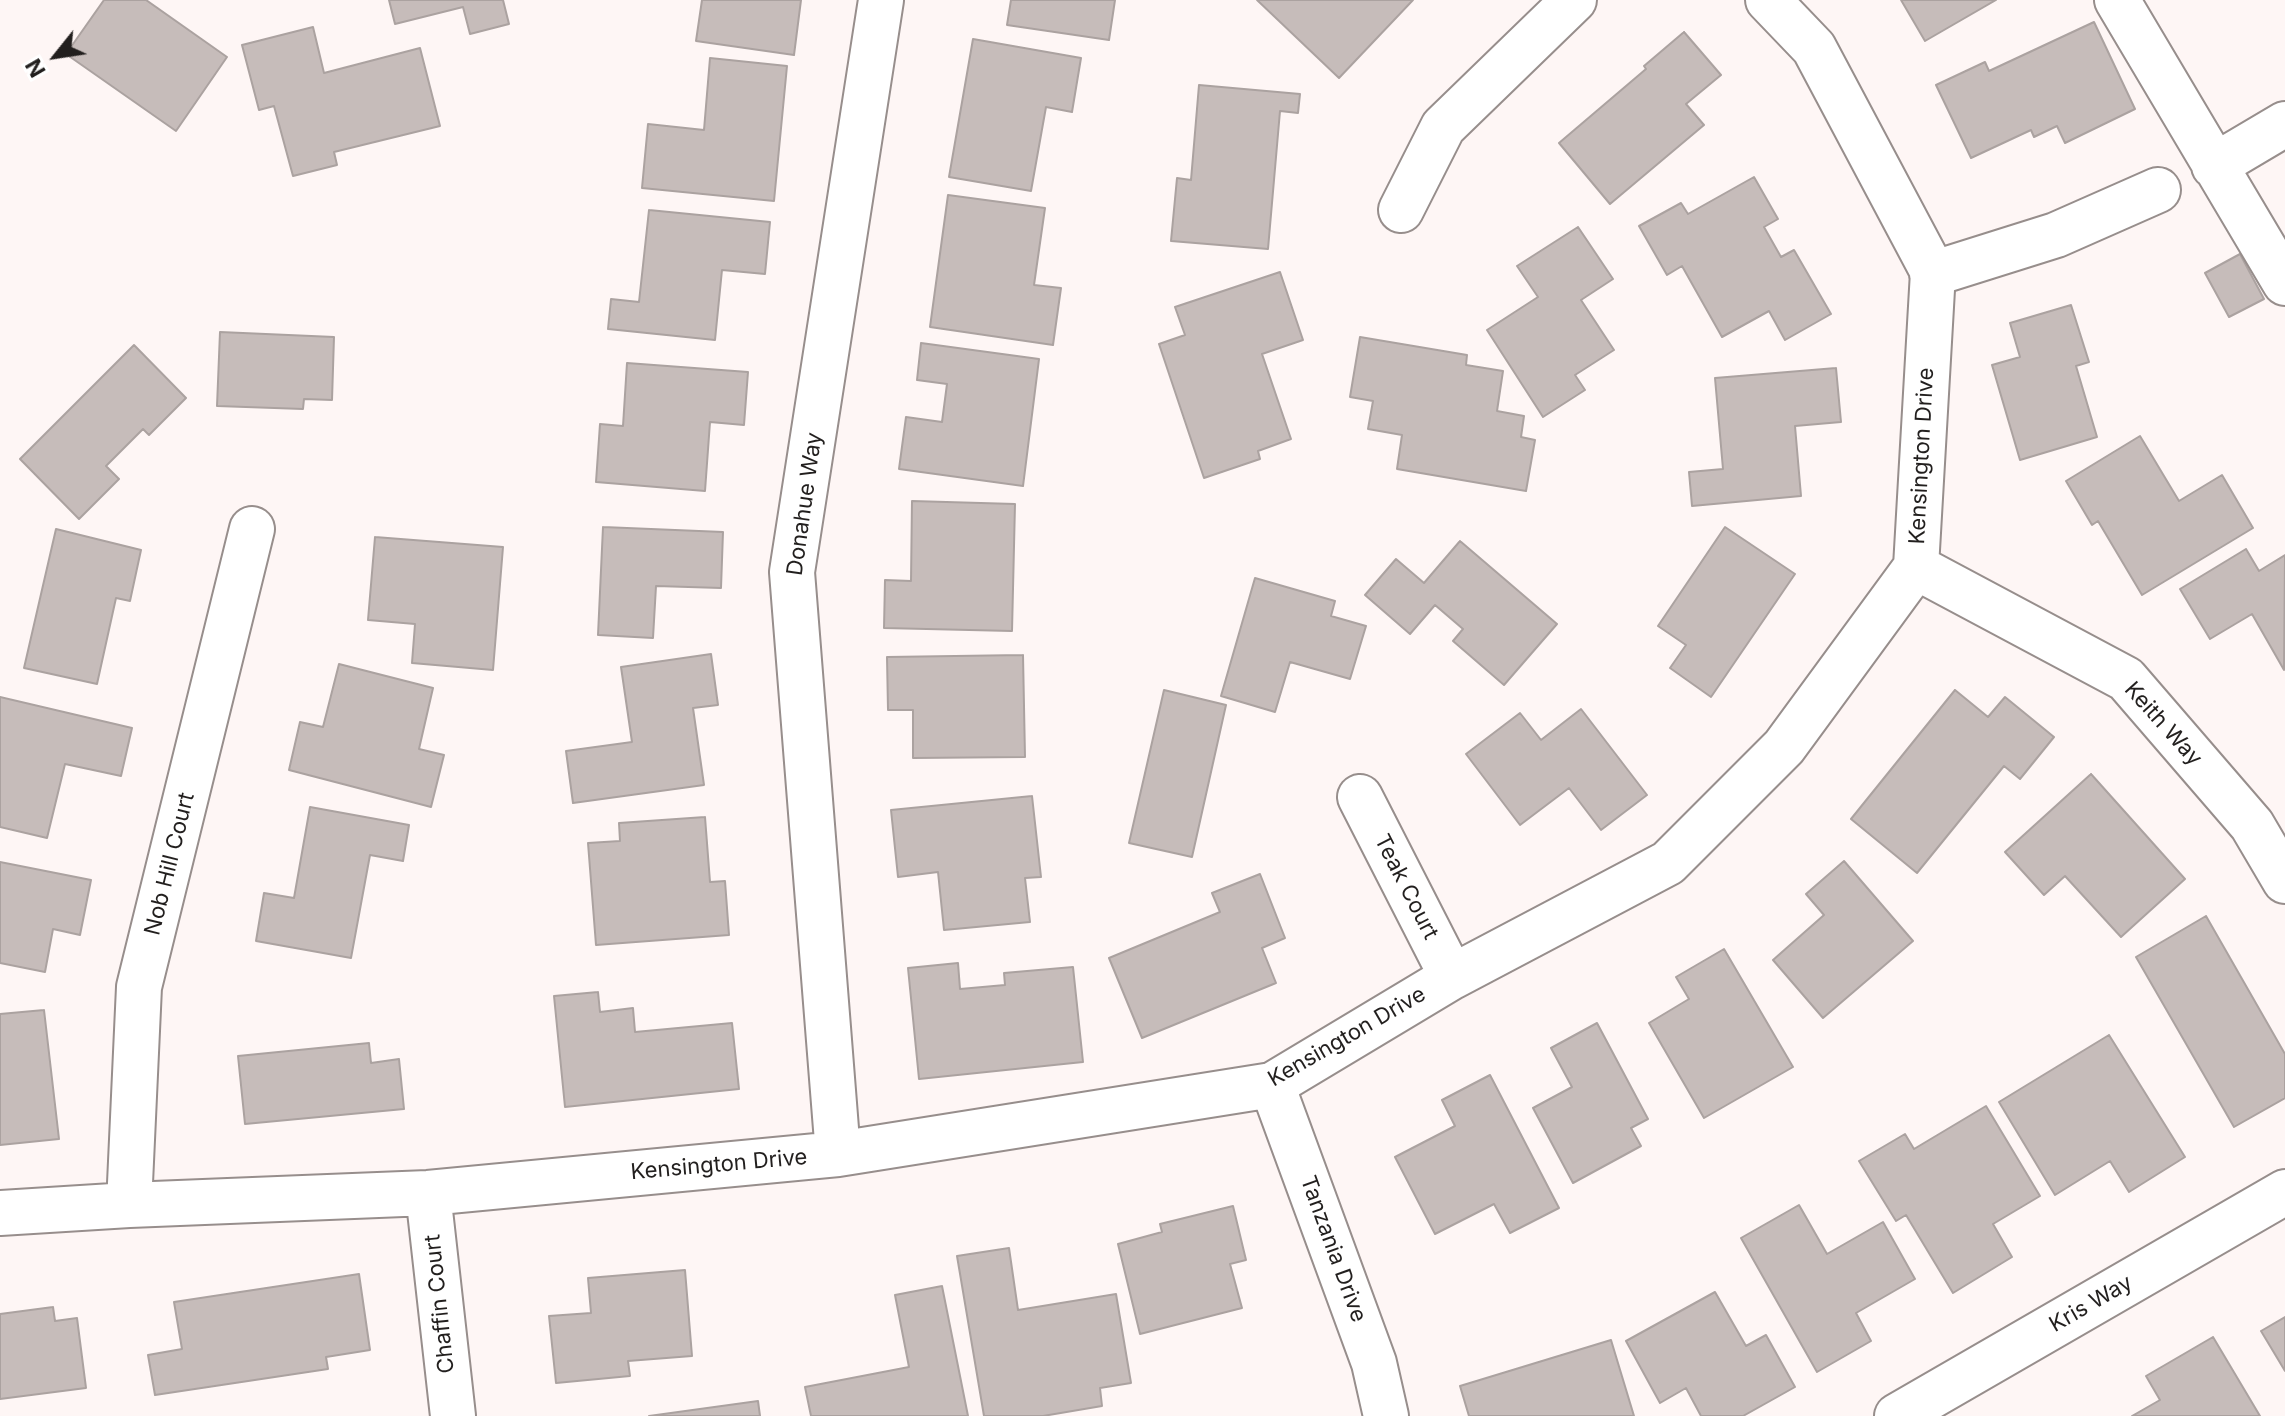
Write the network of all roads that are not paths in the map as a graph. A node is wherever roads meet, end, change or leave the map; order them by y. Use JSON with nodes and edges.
{"nodes":[{"id":1,"x":881,"y":0,"type":"edge"},
{"id":2,"x":1574,"y":0,"type":"edge"},
{"id":3,"x":1768,"y":0,"type":"edge"},
{"id":4,"x":2117,"y":0,"type":"edge"},
{"id":5,"x":2285,"y":124,"type":"edge"},
{"id":6,"x":2214,"y":166,"type":"junction"},
{"id":7,"x":2158,"y":190,"type":"dead end"},
{"id":8,"x":1401,"y":210,"type":"dead end"},
{"id":9,"x":1932,"y":274,"type":"junction"},
{"id":10,"x":2285,"y":283,"type":"edge"},
{"id":11,"x":252,"y":529,"type":"dead end"},
{"id":12,"x":1916,"y":567,"type":"junction"},
{"id":13,"x":1360,"y":797,"type":"dead end"},
{"id":14,"x":2285,"y":881,"type":"edge"},
{"id":15,"x":1452,"y":977,"type":"junction"},
{"id":16,"x":1272,"y":1085,"type":"junction"},
{"id":17,"x":838,"y":1154,"type":"junction"},
{"id":18,"x":2285,"y":1192,"type":"edge"},
{"id":19,"x":428,"y":1193,"type":"junction"},
{"id":20,"x":129,"y":1205,"type":"junction"},
{"id":21,"x":0,"y":1213,"type":"edge"},
{"id":22,"x":453,"y":1416,"type":"edge"},
{"id":23,"x":1386,"y":1416,"type":"edge"},
{"id":24,"x":1897,"y":1416,"type":"edge"}],
"edges":[{"from":1,"to":17,"type":"street","name":"Donahue Way"},
{"from":2,"to":8,"type":"street"},
{"from":3,"to":9,"type":"street"},
{"from":4,"to":6,"type":"street"},
{"from":5,"to":6,"type":"street"},
{"from":6,"to":10,"type":"street"},
{"from":7,"to":9,"type":"street"},
{"from":9,"to":12,"type":"street","name":"Kensington Drive"},
{"from":11,"to":20,"type":"street","name":"Nob Hill Court"},
{"from":12,"to":14,"type":"street","name":"Keith Way"},
{"from":12,"to":15,"type":"street","name":"Kensington Drive"},
{"from":13,"to":15,"type":"street","name":"Teak Court"},
{"from":15,"to":16,"type":"street","name":"Kensington Drive"},
{"from":16,"to":17,"type":"street","name":"Kensington Drive"},
{"from":16,"to":23,"type":"street","name":"Tanzania Drive"},
{"from":17,"to":19,"type":"street","name":"Kensington Drive"},
{"from":18,"to":24,"type":"street","name":"Kris Way"},
{"from":19,"to":20,"type":"street","name":"Kensington Drive"},
{"from":19,"to":22,"type":"street","name":"Chaffin Court"},
{"from":20,"to":21,"type":"street","name":"Kensington Drive"}]}
